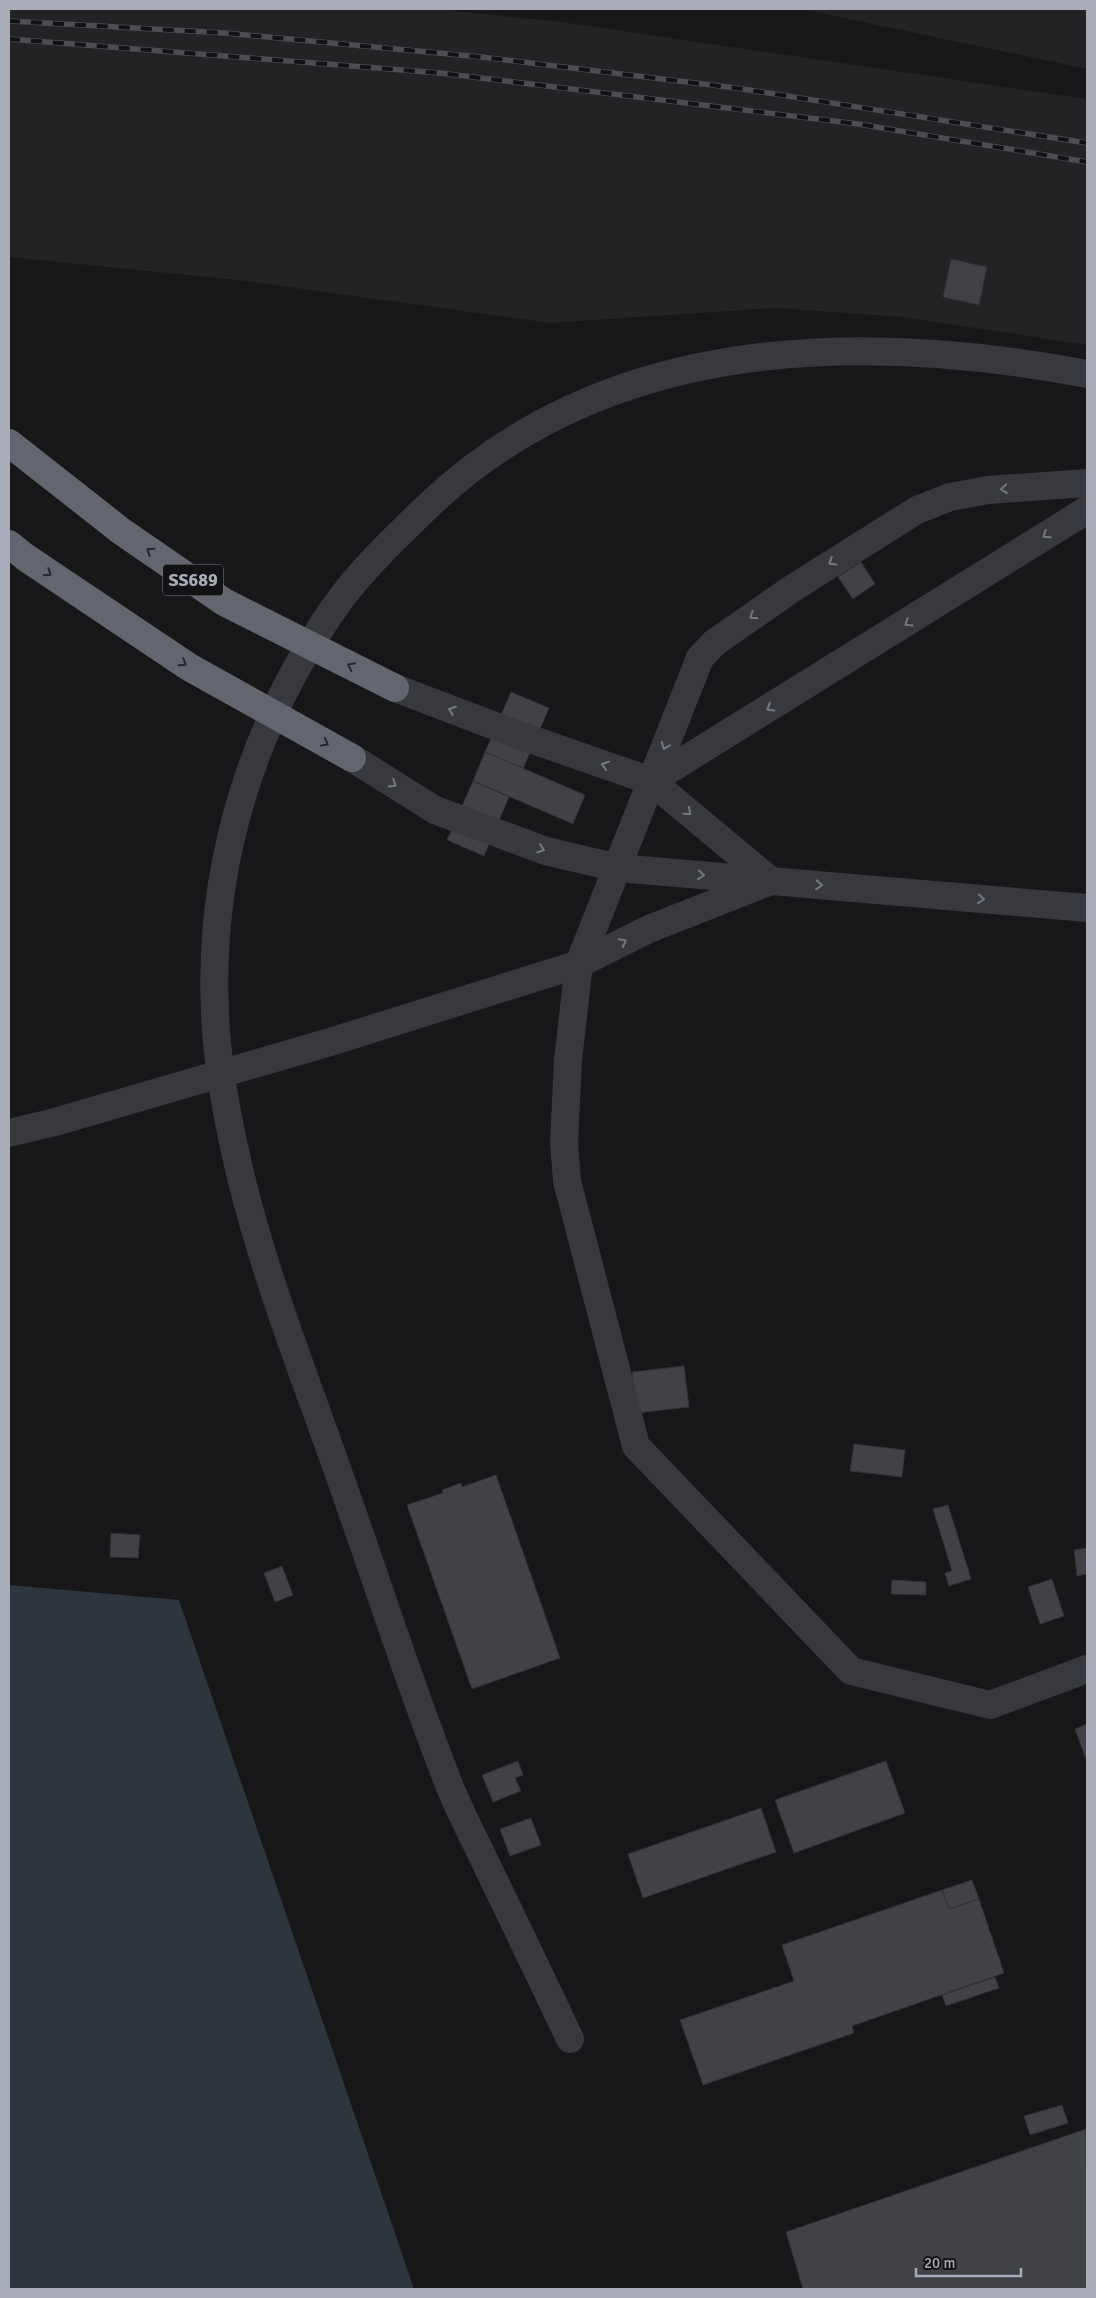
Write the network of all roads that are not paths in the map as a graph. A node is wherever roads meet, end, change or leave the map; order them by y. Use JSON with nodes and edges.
{"nodes":[{"id":1,"x":1087,"y":374,"type":"edge"},
{"id":2,"x":9,"y":444,"type":"edge"},
{"id":3,"x":1087,"y":483,"type":"edge"},
{"id":4,"x":1087,"y":510,"type":"edge"},
{"id":5,"x":14,"y":550,"type":"edge"},
{"id":6,"x":395,"y":688,"type":"joint"},
{"id":7,"x":352,"y":758,"type":"joint"},
{"id":8,"x":651,"y":781,"type":"junction"},
{"id":9,"x":618,"y":868,"type":"junction"},
{"id":10,"x":770,"y":881,"type":"junction"},
{"id":11,"x":1087,"y":908,"type":"edge"},
{"id":12,"x":579,"y":964,"type":"junction"},
{"id":13,"x":9,"y":1133,"type":"edge"},
{"id":14,"x":1087,"y":1669,"type":"edge"},
{"id":15,"x":570,"y":2039,"type":"dead end"}],
"edges":[{"from":1,"to":15,"type":"street"},
{"from":6,"to":2,"type":"highway","number":"SS689","one_way":true},
{"from":3,"to":8,"type":"street","one_way":true},
{"from":4,"to":8,"type":"street","one_way":true},
{"from":5,"to":7,"type":"highway","one_way":true},
{"from":8,"to":6,"type":"street","one_way":true},
{"from":7,"to":9,"type":"street","one_way":true},
{"from":8,"to":9,"type":"street"},
{"from":8,"to":10,"type":"street","one_way":true},
{"from":9,"to":10,"type":"street","one_way":true},
{"from":9,"to":12,"type":"street"},
{"from":10,"to":11,"type":"street","one_way":true},
{"from":12,"to":10,"type":"street","one_way":true},
{"from":12,"to":13,"type":"street"},
{"from":12,"to":14,"type":"street"}]}
